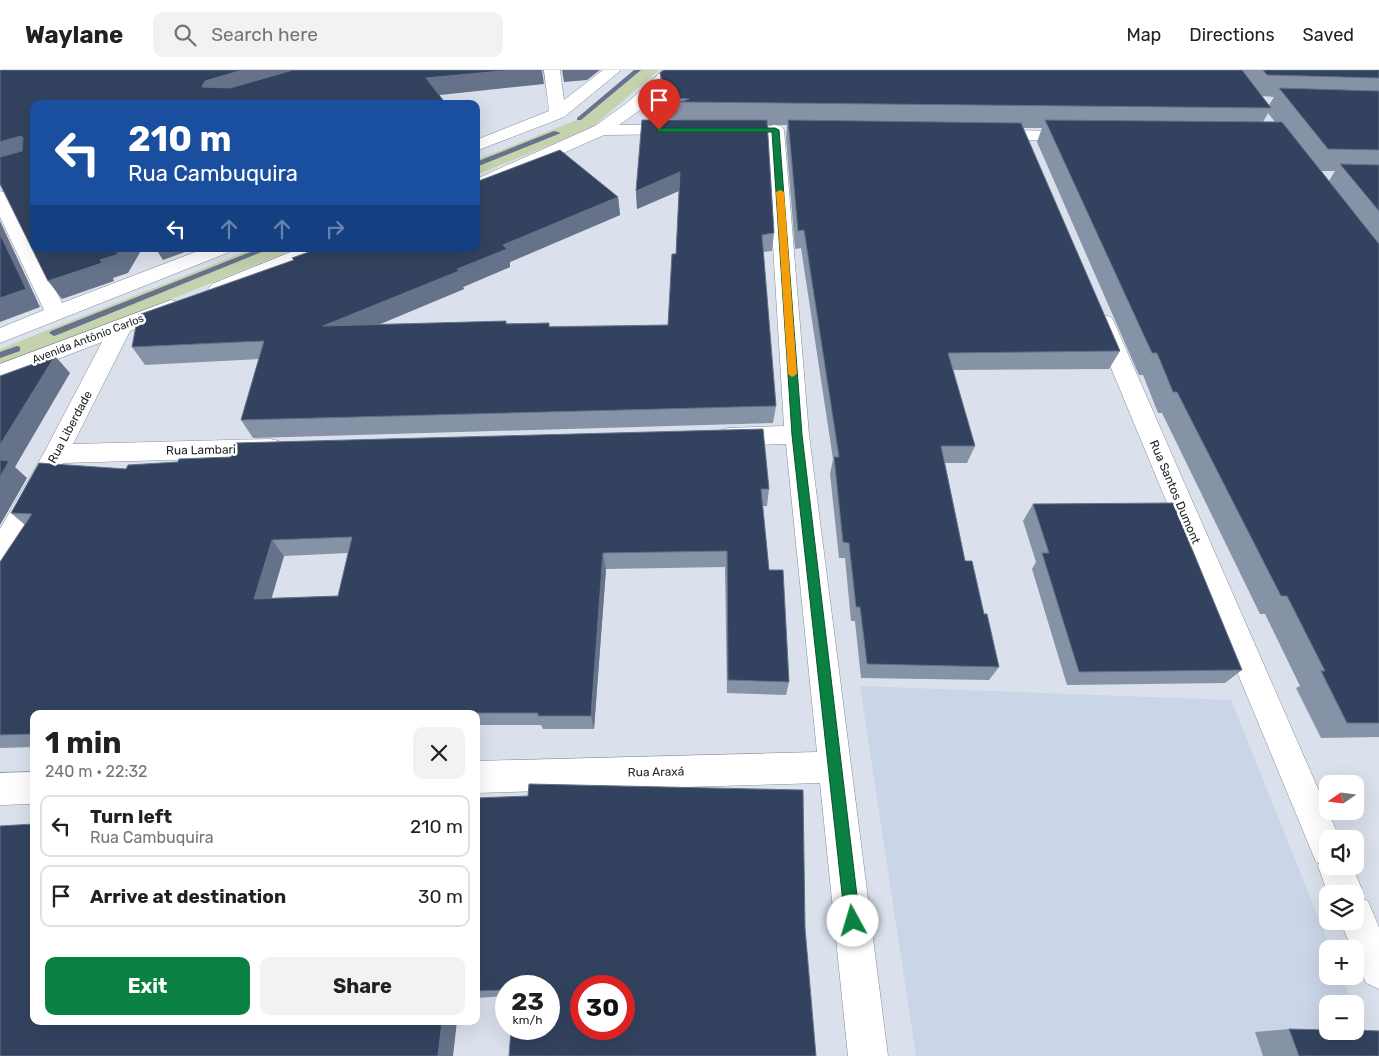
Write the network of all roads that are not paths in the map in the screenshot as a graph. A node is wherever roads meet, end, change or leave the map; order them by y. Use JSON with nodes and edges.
{"nodes":[{"id":1,"x":552,"y":70,"type":"edge"},
{"id":2,"x":613,"y":70,"type":"edge"},
{"id":3,"x":672,"y":70,"type":"edge"},
{"id":4,"x":558,"y":113,"type":"junction"},
{"id":5,"x":601,"y":130,"type":"junction"},
{"id":6,"x":698,"y":130,"type":"edge"},
{"id":7,"x":776,"y":130,"type":"dead end"},
{"id":8,"x":974,"y":134,"type":"edge"},
{"id":9,"x":1023,"y":135,"type":"junction"},
{"id":10,"x":1091,"y":136,"type":"edge"},
{"id":11,"x":480,"y":144,"type":"edge"},
{"id":12,"x":1035,"y":163,"type":"edge"},
{"id":13,"x":480,"y":184,"type":"edge"},
{"id":14,"x":0,"y":196,"type":"edge"},
{"id":15,"x":308,"y":252,"type":"edge"},
{"id":16,"x":193,"y":254,"type":"edge"},
{"id":17,"x":1094,"y":300,"type":"edge"},
{"id":18,"x":57,"y":314,"type":"junction"},
{"id":19,"x":122,"y":326,"type":"junction"},
{"id":20,"x":0,"y":336,"type":"edge"},
{"id":21,"x":0,"y":373,"type":"edge"},
{"id":22,"x":797,"y":435,"type":"junction"},
{"id":23,"x":708,"y":438,"type":"edge"},
{"id":24,"x":293,"y":448,"type":"edge"},
{"id":25,"x":56,"y":454,"type":"junction"},
{"id":26,"x":0,"y":553,"type":"edge"},
{"id":27,"x":836,"y":767,"type":"junction"},
{"id":28,"x":480,"y":777,"type":"edge"},
{"id":29,"x":30,"y":788,"type":"edge"},
{"id":30,"x":0,"y":789,"type":"edge"},
{"id":31,"x":1319,"y":830,"type":"edge"},
{"id":32,"x":1362,"y":930,"type":"edge"},
{"id":33,"x":1379,"y":970,"type":"edge"},
{"id":34,"x":868,"y":1056,"type":"edge"}],
"edges":[{"from":1,"to":4,"type":"street"},
{"from":2,"to":4,"type":"street"},
{"from":3,"to":5,"type":"street"},
{"from":4,"to":11,"type":"street"},
{"from":5,"to":6,"type":"street"},
{"from":5,"to":13,"type":"street"},
{"from":7,"to":22,"type":"street"},
{"from":8,"to":9,"type":"street"},
{"from":9,"to":10,"type":"street"},
{"from":9,"to":12,"type":"street"},
{"from":14,"to":18,"type":"street"},
{"from":15,"to":19,"type":"street","name":"Avenida Antônio Carlos"},
{"from":16,"to":18,"type":"street"},
{"from":17,"to":31,"type":"street","name":"Rua Santos Dumont"},
{"from":18,"to":20,"type":"street"},
{"from":19,"to":21,"type":"street","name":"Avenida Antônio Carlos"},
{"from":19,"to":25,"type":"street","name":"Rua Liberdade"},
{"from":22,"to":23,"type":"street"},
{"from":22,"to":27,"type":"street"},
{"from":24,"to":25,"type":"street","name":"Rua Lambari"},
{"from":25,"to":26,"type":"street","name":"Rua Liberdade"},
{"from":27,"to":28,"type":"street","name":"Rua Araxá"},
{"from":27,"to":34,"type":"street"},
{"from":29,"to":30,"type":"street"},
{"from":32,"to":33,"type":"street"}]}
